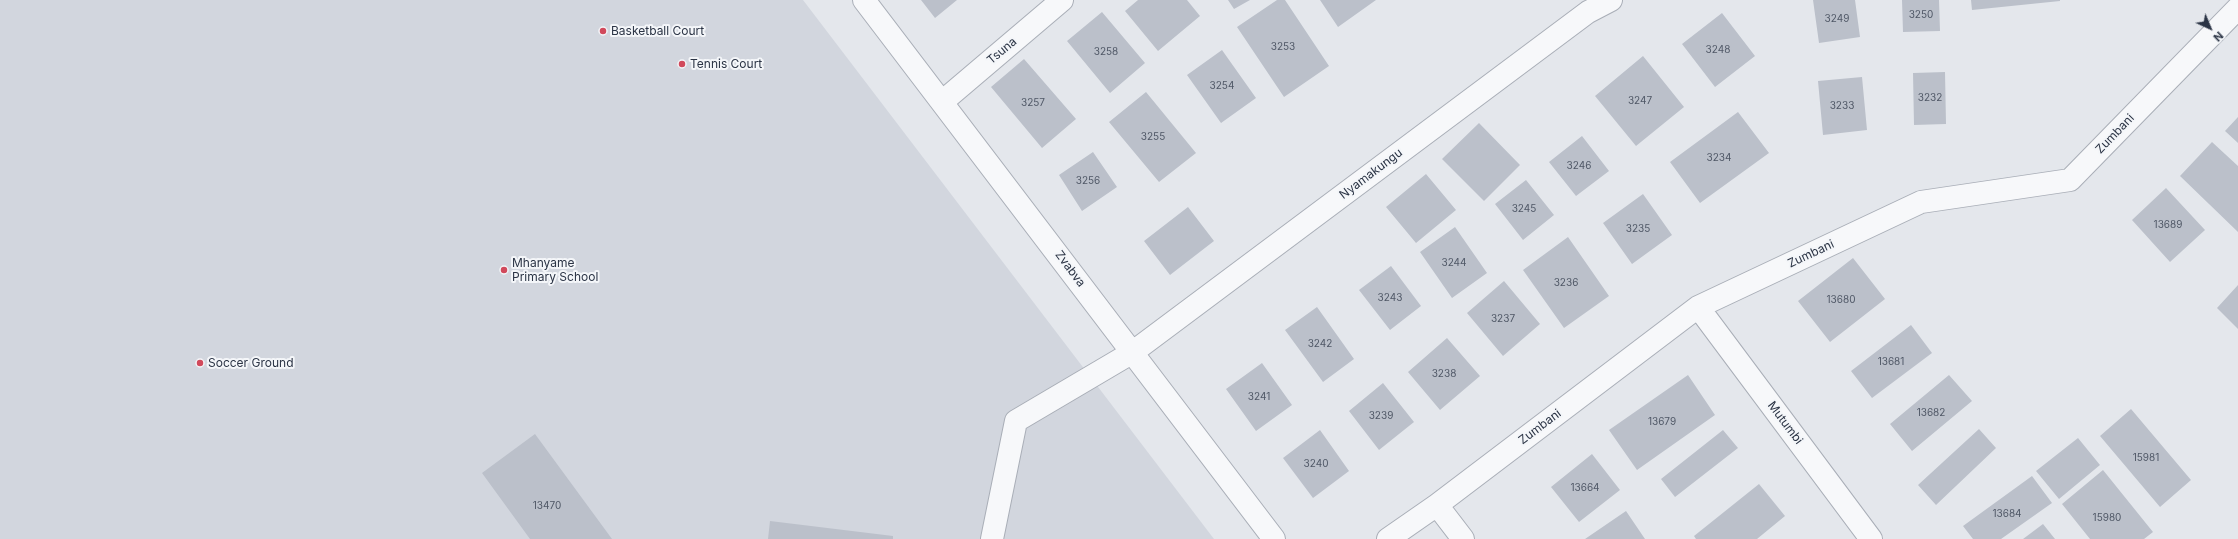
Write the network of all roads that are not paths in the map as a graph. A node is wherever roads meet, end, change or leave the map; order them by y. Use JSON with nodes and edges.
{"nodes":[{"id":1,"x":864,"y":0,"type":"edge"},
{"id":2,"x":1062,"y":0,"type":"edge"},
{"id":3,"x":1611,"y":0,"type":"edge"},
{"id":4,"x":1583,"y":6,"type":"edge"},
{"id":5,"x":2238,"y":8,"type":"edge"},
{"id":6,"x":942,"y":102,"type":"junction"},
{"id":7,"x":1698,"y":307,"type":"junction"},
{"id":8,"x":1133,"y":352,"type":"junction"},
{"id":9,"x":1437,"y":505,"type":"junction"},
{"id":10,"x":992,"y":539,"type":"edge"},
{"id":11,"x":1274,"y":539,"type":"edge"},
{"id":12,"x":1388,"y":539,"type":"edge"},
{"id":13,"x":1463,"y":539,"type":"edge"},
{"id":14,"x":1872,"y":539,"type":"edge"}],
"edges":[{"from":1,"to":6,"type":"street","name":"Zvabva"},
{"from":2,"to":6,"type":"street","name":"Tsuna"},
{"from":3,"to":4,"type":"street","name":"Nyamakungu"},
{"from":4,"to":8,"type":"street","name":"Nyamakungu"},
{"from":5,"to":7,"type":"street","name":"Zumbani"},
{"from":6,"to":8,"type":"street","name":"Zvabva"},
{"from":7,"to":9,"type":"street","name":"Zumbani"},
{"from":7,"to":14,"type":"street","name":"Mutumbi"},
{"from":8,"to":10,"type":"street","name":"Nyamakungu"},
{"from":8,"to":11,"type":"street","name":"Zvabva"},
{"from":9,"to":12,"type":"street","name":"Zumbani"},
{"from":9,"to":13,"type":"street"}]}
